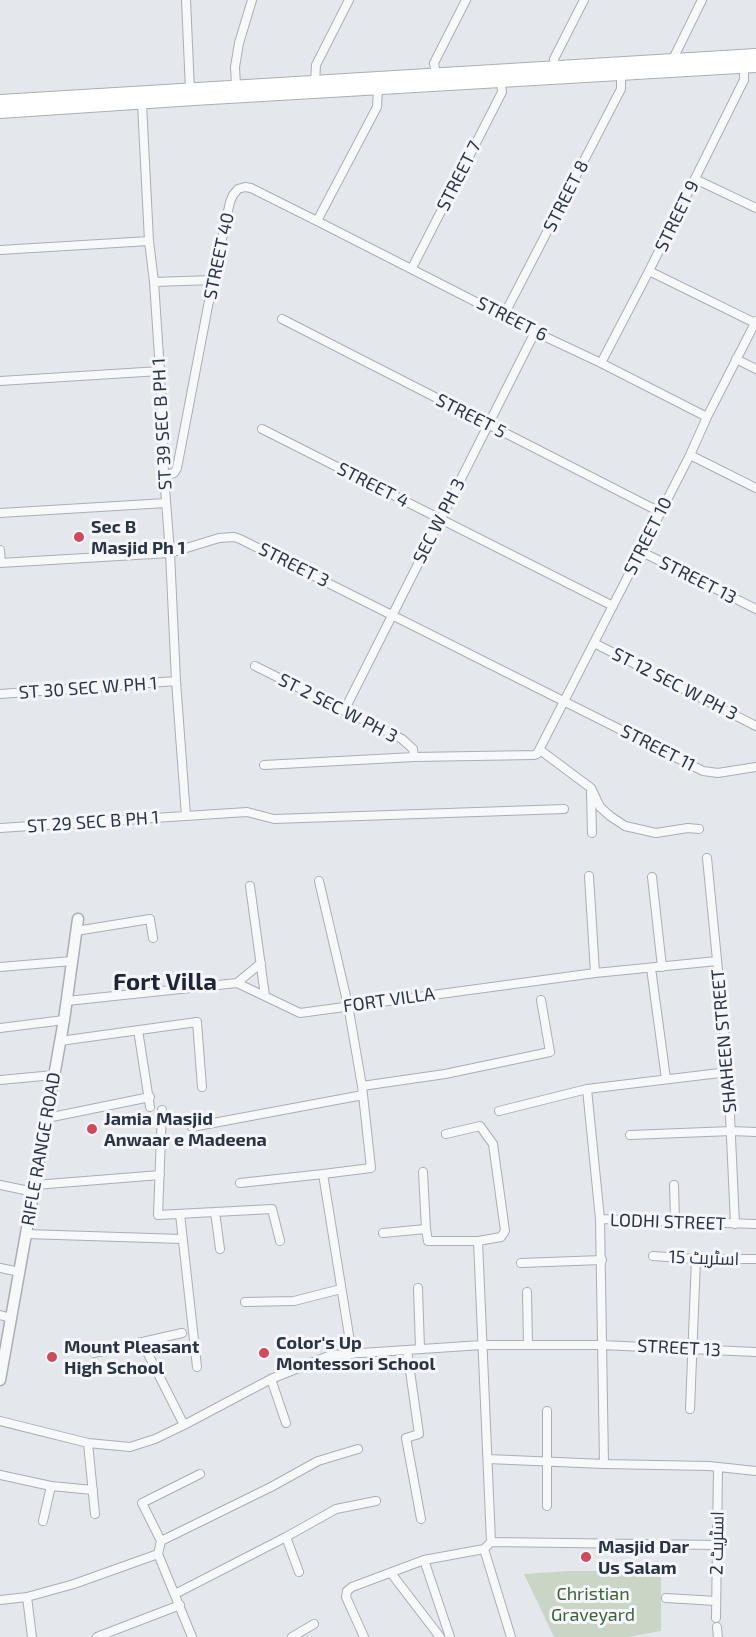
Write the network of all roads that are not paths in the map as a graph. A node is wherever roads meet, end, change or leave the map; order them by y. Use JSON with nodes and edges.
{"nodes":[{"id":1,"x":186,"y":0,"type":"edge"},
{"id":2,"x":252,"y":0,"type":"edge"},
{"id":3,"x":349,"y":0,"type":"edge"},
{"id":4,"x":466,"y":0,"type":"edge"},
{"id":5,"x":584,"y":0,"type":"edge"},
{"id":6,"x":702,"y":0,"type":"edge"},
{"id":7,"x":756,"y":55,"type":"edge"},
{"id":8,"x":672,"y":59,"type":"junction"},
{"id":9,"x":555,"y":66,"type":"junction"},
{"id":10,"x":750,"y":67,"type":"edge"},
{"id":11,"x":436,"y":75,"type":"junction"},
{"id":12,"x":621,"y":75,"type":"junction"},
{"id":13,"x":315,"y":82,"type":"junction"},
{"id":14,"x":501,"y":82,"type":"junction"},
{"id":15,"x":236,"y":86,"type":"junction"},
{"id":16,"x":378,"y":88,"type":"junction"},
{"id":17,"x":190,"y":90,"type":"junction"},
{"id":18,"x":0,"y":101,"type":"edge"},
{"id":19,"x":142,"y":104,"type":"junction"},
{"id":20,"x":0,"y":112,"type":"edge"},
{"id":21,"x":695,"y":179,"type":"junction"},
{"id":22,"x":756,"y":208,"type":"edge"},
{"id":23,"x":317,"y":220,"type":"junction"},
{"id":24,"x":149,"y":241,"type":"junction"},
{"id":25,"x":0,"y":250,"type":"edge"},
{"id":26,"x":412,"y":268,"type":"junction"},
{"id":27,"x":649,"y":271,"type":"junction"},
{"id":28,"x":213,"y":280,"type":"junction"},
{"id":29,"x":154,"y":282,"type":"junction"},
{"id":30,"x":504,"y":315,"type":"junction"},
{"id":31,"x":282,"y":319,"type":"dead end"},
{"id":32,"x":755,"y":322,"type":"edge"},
{"id":33,"x":535,"y":332,"type":"junction"},
{"id":34,"x":736,"y":359,"type":"junction"},
{"id":35,"x":601,"y":363,"type":"junction"},
{"id":36,"x":756,"y":369,"type":"edge"},
{"id":37,"x":160,"y":371,"type":"junction"},
{"id":38,"x":0,"y":381,"type":"edge"},
{"id":39,"x":707,"y":417,"type":"junction"},
{"id":40,"x":488,"y":425,"type":"junction"},
{"id":41,"x":261,"y":429,"type":"dead end"},
{"id":42,"x":690,"y":455,"type":"junction"},
{"id":43,"x":164,"y":475,"type":"junction"},
{"id":44,"x":756,"y":488,"type":"edge"},
{"id":45,"x":166,"y":503,"type":"junction"},
{"id":46,"x":660,"y":512,"type":"junction"},
{"id":47,"x":0,"y":513,"type":"edge"},
{"id":48,"x":441,"y":519,"type":"junction"},
{"id":49,"x":0,"y":550,"type":"edge"},
{"id":50,"x":640,"y":551,"type":"junction"},
{"id":51,"x":170,"y":553,"type":"junction"},
{"id":52,"x":0,"y":563,"type":"edge"},
{"id":53,"x":613,"y":606,"type":"junction"},
{"id":54,"x":756,"y":609,"type":"edge"},
{"id":55,"x":392,"y":614,"type":"junction"},
{"id":56,"x":594,"y":643,"type":"junction"},
{"id":57,"x":255,"y":666,"type":"dead end"},
{"id":58,"x":176,"y":681,"type":"junction"},
{"id":59,"x":0,"y":694,"type":"edge"},
{"id":60,"x":565,"y":701,"type":"junction"},
{"id":61,"x":344,"y":711,"type":"junction"},
{"id":62,"x":756,"y":726,"type":"edge"},
{"id":63,"x":540,"y":750,"type":"junction"},
{"id":64,"x":414,"y":757,"type":"junction"},
{"id":65,"x":264,"y":765,"type":"dead end"},
{"id":66,"x":756,"y":767,"type":"edge"},
{"id":67,"x":591,"y":788,"type":"junction"},
{"id":68,"x":564,"y":809,"type":"dead end"},
{"id":69,"x":186,"y":816,"type":"junction"},
{"id":70,"x":0,"y":828,"type":"edge"},
{"id":71,"x":699,"y":829,"type":"dead end"},
{"id":72,"x":592,"y":833,"type":"dead end"},
{"id":73,"x":707,"y":858,"type":"dead end"},
{"id":74,"x":589,"y":876,"type":"dead end"},
{"id":75,"x":652,"y":877,"type":"dead end"},
{"id":76,"x":319,"y":881,"type":"dead end"},
{"id":77,"x":250,"y":886,"type":"dead end"},
{"id":78,"x":78,"y":919,"type":"dead end"},
{"id":79,"x":76,"y":931,"type":"junction"},
{"id":80,"x":153,"y":938,"type":"dead end"},
{"id":81,"x":72,"y":961,"type":"junction"},
{"id":82,"x":717,"y":961,"type":"junction"},
{"id":83,"x":261,"y":963,"type":"junction"},
{"id":84,"x":0,"y":967,"type":"edge"},
{"id":85,"x":662,"y":967,"type":"junction"},
{"id":86,"x":651,"y":969,"type":"junction"},
{"id":87,"x":596,"y":973,"type":"junction"},
{"id":88,"x":237,"y":983,"type":"junction"},
{"id":89,"x":265,"y":996,"type":"junction"},
{"id":90,"x":541,"y":1000,"type":"dead end"},
{"id":91,"x":67,"y":1001,"type":"junction"},
{"id":92,"x":348,"y":1005,"type":"junction"},
{"id":93,"x":64,"y":1020,"type":"junction"},
{"id":94,"x":0,"y":1028,"type":"edge"},
{"id":95,"x":138,"y":1030,"type":"junction"},
{"id":96,"x":60,"y":1041,"type":"junction"},
{"id":97,"x":728,"y":1071,"type":"junction"},
{"id":98,"x":54,"y":1076,"type":"junction"},
{"id":99,"x":666,"y":1079,"type":"junction"},
{"id":100,"x":0,"y":1080,"type":"edge"},
{"id":101,"x":202,"y":1087,"type":"dead end"},
{"id":102,"x":587,"y":1089,"type":"junction"},
{"id":103,"x":362,"y":1090,"type":"junction"},
{"id":104,"x":150,"y":1097,"type":"junction"},
{"id":105,"x":150,"y":1107,"type":"dead end"},
{"id":106,"x":162,"y":1110,"type":"dead end"},
{"id":107,"x":499,"y":1111,"type":"dead end"},
{"id":108,"x":47,"y":1118,"type":"junction"},
{"id":109,"x":192,"y":1127,"type":"dead end"},
{"id":110,"x":732,"y":1131,"type":"junction"},
{"id":111,"x":756,"y":1132,"type":"edge"},
{"id":112,"x":446,"y":1134,"type":"dead end"},
{"id":113,"x":630,"y":1135,"type":"dead end"},
{"id":114,"x":423,"y":1172,"type":"dead end"},
{"id":115,"x":323,"y":1174,"type":"junction"},
{"id":116,"x":159,"y":1175,"type":"junction"},
{"id":117,"x":240,"y":1183,"type":"dead end"},
{"id":118,"x":0,"y":1185,"type":"edge"},
{"id":119,"x":674,"y":1185,"type":"dead end"},
{"id":120,"x":34,"y":1189,"type":"junction"},
{"id":121,"x":215,"y":1212,"type":"junction"},
{"id":122,"x":180,"y":1214,"type":"junction"},
{"id":123,"x":600,"y":1219,"type":"junction"},
{"id":124,"x":675,"y":1221,"type":"junction"},
{"id":125,"x":735,"y":1224,"type":"junction"},
{"id":126,"x":756,"y":1224,"type":"edge"},
{"id":127,"x":426,"y":1229,"type":"junction"},
{"id":128,"x":383,"y":1233,"type":"dead end"},
{"id":129,"x":26,"y":1234,"type":"junction"},
{"id":130,"x":182,"y":1239,"type":"junction"},
{"id":131,"x":280,"y":1240,"type":"dead end"},
{"id":132,"x":477,"y":1241,"type":"junction"},
{"id":133,"x":220,"y":1249,"type":"dead end"},
{"id":134,"x":652,"y":1256,"type":"dead end"},
{"id":135,"x":696,"y":1259,"type":"junction"},
{"id":136,"x":756,"y":1259,"type":"edge"},
{"id":137,"x":602,"y":1260,"type":"junction"},
{"id":138,"x":521,"y":1263,"type":"dead end"},
{"id":139,"x":0,"y":1268,"type":"edge"},
{"id":140,"x":20,"y":1272,"type":"junction"},
{"id":141,"x":418,"y":1288,"type":"dead end"},
{"id":142,"x":341,"y":1289,"type":"junction"},
{"id":143,"x":527,"y":1292,"type":"dead end"},
{"id":144,"x":245,"y":1302,"type":"dead end"},
{"id":145,"x":6,"y":1317,"type":"edge"},
{"id":146,"x":182,"y":1333,"type":"dead end"},
{"id":147,"x":142,"y":1342,"type":"junction"},
{"id":148,"x":482,"y":1345,"type":"junction"},
{"id":149,"x":528,"y":1345,"type":"junction"},
{"id":150,"x":602,"y":1345,"type":"junction"},
{"id":151,"x":420,"y":1349,"type":"junction"},
{"id":152,"x":692,"y":1349,"type":"junction"},
{"id":153,"x":407,"y":1350,"type":"junction"},
{"id":154,"x":756,"y":1352,"type":"edge"},
{"id":155,"x":94,"y":1353,"type":"dead end"},
{"id":156,"x":352,"y":1354,"type":"junction"},
{"id":157,"x":197,"y":1367,"type":"dead end"},
{"id":158,"x":1,"y":1373,"type":"edge"},
{"id":159,"x":271,"y":1379,"type":"junction"},
{"id":160,"x":690,"y":1409,"type":"dead end"},
{"id":161,"x":546,"y":1411,"type":"dead end"},
{"id":162,"x":0,"y":1420,"type":"edge"},
{"id":163,"x":286,"y":1422,"type":"dead end"},
{"id":164,"x":184,"y":1425,"type":"junction"},
{"id":165,"x":88,"y":1443,"type":"junction"},
{"id":166,"x":358,"y":1449,"type":"dead end"},
{"id":167,"x":488,"y":1459,"type":"junction"},
{"id":168,"x":546,"y":1461,"type":"junction"},
{"id":169,"x":604,"y":1464,"type":"junction"},
{"id":170,"x":713,"y":1466,"type":"junction"},
{"id":171,"x":756,"y":1471,"type":"edge"},
{"id":172,"x":200,"y":1474,"type":"dead end"},
{"id":173,"x":0,"y":1475,"type":"edge"},
{"id":174,"x":51,"y":1486,"type":"junction"},
{"id":175,"x":93,"y":1490,"type":"junction"},
{"id":176,"x":376,"y":1501,"type":"dead end"},
{"id":177,"x":547,"y":1506,"type":"dead end"},
{"id":178,"x":95,"y":1514,"type":"dead end"},
{"id":179,"x":421,"y":1519,"type":"dead end"},
{"id":180,"x":43,"y":1521,"type":"dead end"},
{"id":181,"x":286,"y":1537,"type":"junction"},
{"id":182,"x":161,"y":1541,"type":"junction"},
{"id":183,"x":491,"y":1542,"type":"junction"},
{"id":184,"x":717,"y":1545,"type":"junction"},
{"id":185,"x":484,"y":1549,"type":"junction"},
{"id":186,"x":158,"y":1554,"type":"junction"},
{"id":187,"x":424,"y":1560,"type":"junction"},
{"id":188,"x":299,"y":1572,"type":"dead end"},
{"id":189,"x":391,"y":1573,"type":"junction"},
{"id":190,"x":175,"y":1594,"type":"junction"},
{"id":191,"x":27,"y":1597,"type":"junction"},
{"id":192,"x":666,"y":1598,"type":"dead end"},
{"id":193,"x":0,"y":1600,"type":"edge"},
{"id":194,"x":716,"y":1601,"type":"junction"},
{"id":195,"x":180,"y":1605,"type":"junction"},
{"id":196,"x":314,"y":1624,"type":"dead end"},
{"id":197,"x":32,"y":1637,"type":"edge"},
{"id":198,"x":97,"y":1637,"type":"edge"},
{"id":199,"x":192,"y":1637,"type":"edge"},
{"id":200,"x":291,"y":1637,"type":"edge"},
{"id":201,"x":364,"y":1637,"type":"edge"},
{"id":202,"x":440,"y":1637,"type":"edge"},
{"id":203,"x":450,"y":1637,"type":"edge"},
{"id":204,"x":511,"y":1637,"type":"edge"},
{"id":205,"x":718,"y":1637,"type":"edge"}],
"edges":[{"from":1,"to":17,"type":"street"},
{"from":2,"to":15,"type":"street"},
{"from":3,"to":13,"type":"street"},
{"from":4,"to":11,"type":"street"},
{"from":5,"to":9,"type":"street"},
{"from":6,"to":8,"type":"street"},
{"from":7,"to":8,"type":"main road"},
{"from":8,"to":9,"type":"main road"},
{"from":9,"to":11,"type":"main road"},
{"from":10,"to":12,"type":"main road"},
{"from":10,"to":21,"type":"street","name":"STREET 9"},
{"from":11,"to":13,"type":"main road"},
{"from":12,"to":14,"type":"main road"},
{"from":12,"to":30,"type":"street","name":"STREET 8"},
{"from":13,"to":15,"type":"main road"},
{"from":14,"to":16,"type":"main road"},
{"from":14,"to":26,"type":"street","name":"STREET 7"},
{"from":15,"to":17,"type":"main road"},
{"from":16,"to":19,"type":"main road"},
{"from":16,"to":23,"type":"street"},
{"from":17,"to":18,"type":"main road"},
{"from":19,"to":20,"type":"main road"},
{"from":19,"to":24,"type":"street","name":"ST 39 SEC B PH 1"},
{"from":21,"to":22,"type":"street"},
{"from":21,"to":27,"type":"street","name":"STREET 9"},
{"from":23,"to":26,"type":"street","name":"STREET 6"},
{"from":23,"to":28,"type":"street","name":"STREET 40"},
{"from":24,"to":25,"type":"street"},
{"from":24,"to":29,"type":"street","name":"ST 39 SEC B PH 1"},
{"from":26,"to":30,"type":"street","name":"STREET 6"},
{"from":27,"to":32,"type":"street"},
{"from":27,"to":35,"type":"street","name":"STREET 9"},
{"from":28,"to":29,"type":"street"},
{"from":28,"to":43,"type":"street","name":"STREET 40"},
{"from":29,"to":37,"type":"street","name":"ST 39 SEC B PH 1"},
{"from":30,"to":33,"type":"street","name":"STREET 6"},
{"from":31,"to":40,"type":"street","name":"STREET 5"},
{"from":32,"to":34,"type":"street","name":"STREET 10"},
{"from":33,"to":35,"type":"street","name":"STREET 6"},
{"from":33,"to":40,"type":"street","name":"SEC W PH 3"},
{"from":34,"to":36,"type":"street"},
{"from":34,"to":39,"type":"street","name":"STREET 10"},
{"from":35,"to":39,"type":"street","name":"STREET 6"},
{"from":37,"to":38,"type":"street"},
{"from":37,"to":43,"type":"street","name":"ST 39 SEC B PH 1"},
{"from":39,"to":42,"type":"street","name":"STREET 10"},
{"from":40,"to":46,"type":"street","name":"STREET 5"},
{"from":40,"to":48,"type":"street","name":"SEC W PH 3"},
{"from":41,"to":48,"type":"street","name":"STREET 4"},
{"from":42,"to":44,"type":"street"},
{"from":42,"to":46,"type":"street","name":"STREET 10"},
{"from":43,"to":45,"type":"street","name":"ST 39 SEC B PH 1"},
{"from":45,"to":47,"type":"street"},
{"from":45,"to":51,"type":"street","name":"ST 39 SEC B PH 1"},
{"from":46,"to":50,"type":"street","name":"STREET 10"},
{"from":48,"to":53,"type":"street","name":"STREET 4"},
{"from":48,"to":55,"type":"street","name":"SEC W PH 3"},
{"from":49,"to":52,"type":"street"},
{"from":50,"to":53,"type":"street","name":"STREET 10"},
{"from":50,"to":54,"type":"street","name":"STREET 13"},
{"from":51,"to":52,"type":"street","name":"STREET 3"},
{"from":51,"to":55,"type":"street","name":"STREET 3"},
{"from":51,"to":58,"type":"street","name":"ST 39 SEC B PH 1"},
{"from":53,"to":56,"type":"street","name":"STREET 10"},
{"from":55,"to":60,"type":"street","name":"STREET 3"},
{"from":55,"to":61,"type":"street","name":"SEC W PH 3"},
{"from":56,"to":60,"type":"street","name":"STREET 10"},
{"from":56,"to":62,"type":"street","name":"ST 12 SEC W PH 3"},
{"from":57,"to":61,"type":"street","name":"ST 2 SEC W PH 3"},
{"from":58,"to":59,"type":"street","name":"ST 30 SEC W PH 1"},
{"from":58,"to":69,"type":"street","name":"ST 39 SEC B PH 1"},
{"from":60,"to":63,"type":"street","name":"STREET 10"},
{"from":60,"to":66,"type":"street","name":"STREET 11"},
{"from":61,"to":64,"type":"street","name":"ST 2 SEC W PH 3"},
{"from":63,"to":64,"type":"street"},
{"from":63,"to":67,"type":"street"},
{"from":64,"to":65,"type":"street"},
{"from":67,"to":71,"type":"street"},
{"from":67,"to":72,"type":"street"},
{"from":68,"to":69,"type":"street","name":"ST 29 SEC B PH 1"},
{"from":69,"to":70,"type":"street","name":"ST 29 SEC B PH 1"},
{"from":73,"to":82,"type":"street","name":"SHAHEEN STREET"},
{"from":74,"to":87,"type":"street"},
{"from":75,"to":85,"type":"street"},
{"from":76,"to":92,"type":"street"},
{"from":77,"to":83,"type":"street"},
{"from":78,"to":79,"type":"street","name":"RIFLE RANGE ROAD"},
{"from":79,"to":80,"type":"street"},
{"from":79,"to":81,"type":"street","name":"RIFLE RANGE ROAD"},
{"from":81,"to":84,"type":"street"},
{"from":81,"to":91,"type":"street","name":"RIFLE RANGE ROAD"},
{"from":82,"to":85,"type":"street","name":"FORT VILLA"},
{"from":82,"to":97,"type":"street","name":"SHAHEEN STREET"},
{"from":83,"to":88,"type":"street"},
{"from":83,"to":89,"type":"street"},
{"from":85,"to":86,"type":"street","name":"FORT VILLA"},
{"from":86,"to":87,"type":"street","name":"FORT VILLA"},
{"from":86,"to":99,"type":"street"},
{"from":87,"to":92,"type":"street","name":"FORT VILLA"},
{"from":88,"to":89,"type":"street","name":"FORT VILLA"},
{"from":88,"to":91,"type":"street"},
{"from":89,"to":92,"type":"street","name":"FORT VILLA"},
{"from":90,"to":103,"type":"street"},
{"from":91,"to":93,"type":"street","name":"RIFLE RANGE ROAD"},
{"from":92,"to":103,"type":"street"},
{"from":93,"to":94,"type":"street"},
{"from":93,"to":96,"type":"street","name":"RIFLE RANGE ROAD"},
{"from":95,"to":96,"type":"street"},
{"from":95,"to":101,"type":"street"},
{"from":95,"to":104,"type":"street"},
{"from":96,"to":98,"type":"street","name":"RIFLE RANGE ROAD"},
{"from":97,"to":99,"type":"street"},
{"from":97,"to":110,"type":"street","name":"SHAHEEN STREET"},
{"from":98,"to":100,"type":"street"},
{"from":98,"to":108,"type":"street","name":"RIFLE RANGE ROAD"},
{"from":99,"to":102,"type":"street"},
{"from":102,"to":107,"type":"street"},
{"from":102,"to":123,"type":"street"},
{"from":103,"to":109,"type":"street"},
{"from":103,"to":115,"type":"street"},
{"from":104,"to":105,"type":"street"},
{"from":104,"to":108,"type":"street"},
{"from":106,"to":116,"type":"street"},
{"from":108,"to":120,"type":"street","name":"RIFLE RANGE ROAD"},
{"from":110,"to":111,"type":"street"},
{"from":110,"to":113,"type":"street"},
{"from":110,"to":125,"type":"street","name":"SHAHEEN STREET"},
{"from":112,"to":132,"type":"street"},
{"from":114,"to":127,"type":"street"},
{"from":115,"to":117,"type":"street"},
{"from":115,"to":142,"type":"street"},
{"from":116,"to":120,"type":"street"},
{"from":116,"to":122,"type":"street"},
{"from":118,"to":120,"type":"street"},
{"from":119,"to":124,"type":"street"},
{"from":120,"to":129,"type":"street","name":"RIFLE RANGE ROAD"},
{"from":121,"to":122,"type":"street"},
{"from":121,"to":131,"type":"street"},
{"from":121,"to":133,"type":"street"},
{"from":122,"to":130,"type":"street"},
{"from":123,"to":124,"type":"street","name":"LODHI STREET"},
{"from":123,"to":137,"type":"street"},
{"from":124,"to":125,"type":"street","name":"LODHI STREET"},
{"from":125,"to":126,"type":"street","name":"LODHI STREET"},
{"from":127,"to":128,"type":"street"},
{"from":127,"to":132,"type":"street"},
{"from":129,"to":130,"type":"street"},
{"from":129,"to":140,"type":"street","name":"RIFLE RANGE ROAD"},
{"from":130,"to":157,"type":"street"},
{"from":132,"to":148,"type":"street"},
{"from":134,"to":135,"type":"street","name":"اسٹریٹ 15"},
{"from":135,"to":136,"type":"street","name":"اسٹریٹ 15"},
{"from":135,"to":152,"type":"street"},
{"from":137,"to":138,"type":"street"},
{"from":137,"to":150,"type":"street"},
{"from":139,"to":140,"type":"street"},
{"from":140,"to":145,"type":"street","name":"RIFLE RANGE ROAD"},
{"from":141,"to":151,"type":"street"},
{"from":142,"to":144,"type":"street"},
{"from":142,"to":156,"type":"street"},
{"from":143,"to":149,"type":"street"},
{"from":145,"to":158,"type":"street","name":"RIFLE RANGE ROAD"},
{"from":146,"to":147,"type":"street"},
{"from":147,"to":155,"type":"street"},
{"from":147,"to":164,"type":"street"},
{"from":148,"to":149,"type":"street","name":"STREET 13"},
{"from":148,"to":151,"type":"street","name":"STREET 13"},
{"from":148,"to":167,"type":"street"},
{"from":149,"to":150,"type":"street","name":"STREET 13"},
{"from":150,"to":152,"type":"street","name":"STREET 13"},
{"from":150,"to":169,"type":"street"},
{"from":151,"to":153,"type":"street","name":"STREET 13"},
{"from":152,"to":154,"type":"street","name":"STREET 13"},
{"from":152,"to":160,"type":"street"},
{"from":153,"to":156,"type":"street","name":"STREET 13"},
{"from":153,"to":179,"type":"street"},
{"from":156,"to":159,"type":"street","name":"STREET 13"},
{"from":159,"to":163,"type":"street"},
{"from":159,"to":164,"type":"street","name":"STREET 13"},
{"from":161,"to":168,"type":"street"},
{"from":162,"to":165,"type":"street","name":"STREET 13"},
{"from":164,"to":165,"type":"street","name":"STREET 13"},
{"from":165,"to":175,"type":"street"},
{"from":166,"to":182,"type":"street"},
{"from":167,"to":168,"type":"street"},
{"from":167,"to":183,"type":"street"},
{"from":168,"to":169,"type":"street"},
{"from":168,"to":177,"type":"street"},
{"from":169,"to":170,"type":"street"},
{"from":170,"to":171,"type":"street"},
{"from":170,"to":184,"type":"street","name":"اسٹریٹ 2"},
{"from":172,"to":182,"type":"street"},
{"from":173,"to":174,"type":"street"},
{"from":174,"to":175,"type":"street"},
{"from":174,"to":180,"type":"street"},
{"from":175,"to":178,"type":"street"},
{"from":176,"to":181,"type":"street"},
{"from":181,"to":188,"type":"street"},
{"from":181,"to":190,"type":"street"},
{"from":182,"to":186,"type":"street"},
{"from":183,"to":184,"type":"street"},
{"from":183,"to":185,"type":"street"},
{"from":184,"to":194,"type":"street","name":"اسٹریٹ 2"},
{"from":185,"to":187,"type":"street"},
{"from":185,"to":204,"type":"street"},
{"from":186,"to":190,"type":"street"},
{"from":186,"to":191,"type":"street"},
{"from":187,"to":189,"type":"street"},
{"from":187,"to":203,"type":"street"},
{"from":189,"to":201,"type":"street"},
{"from":189,"to":202,"type":"street"},
{"from":190,"to":195,"type":"street"},
{"from":191,"to":193,"type":"street"},
{"from":191,"to":197,"type":"street"},
{"from":192,"to":194,"type":"street"},
{"from":194,"to":205,"type":"street","name":"اسٹریٹ 2"},
{"from":195,"to":198,"type":"street"},
{"from":195,"to":199,"type":"street"},
{"from":196,"to":200,"type":"street"}]}
